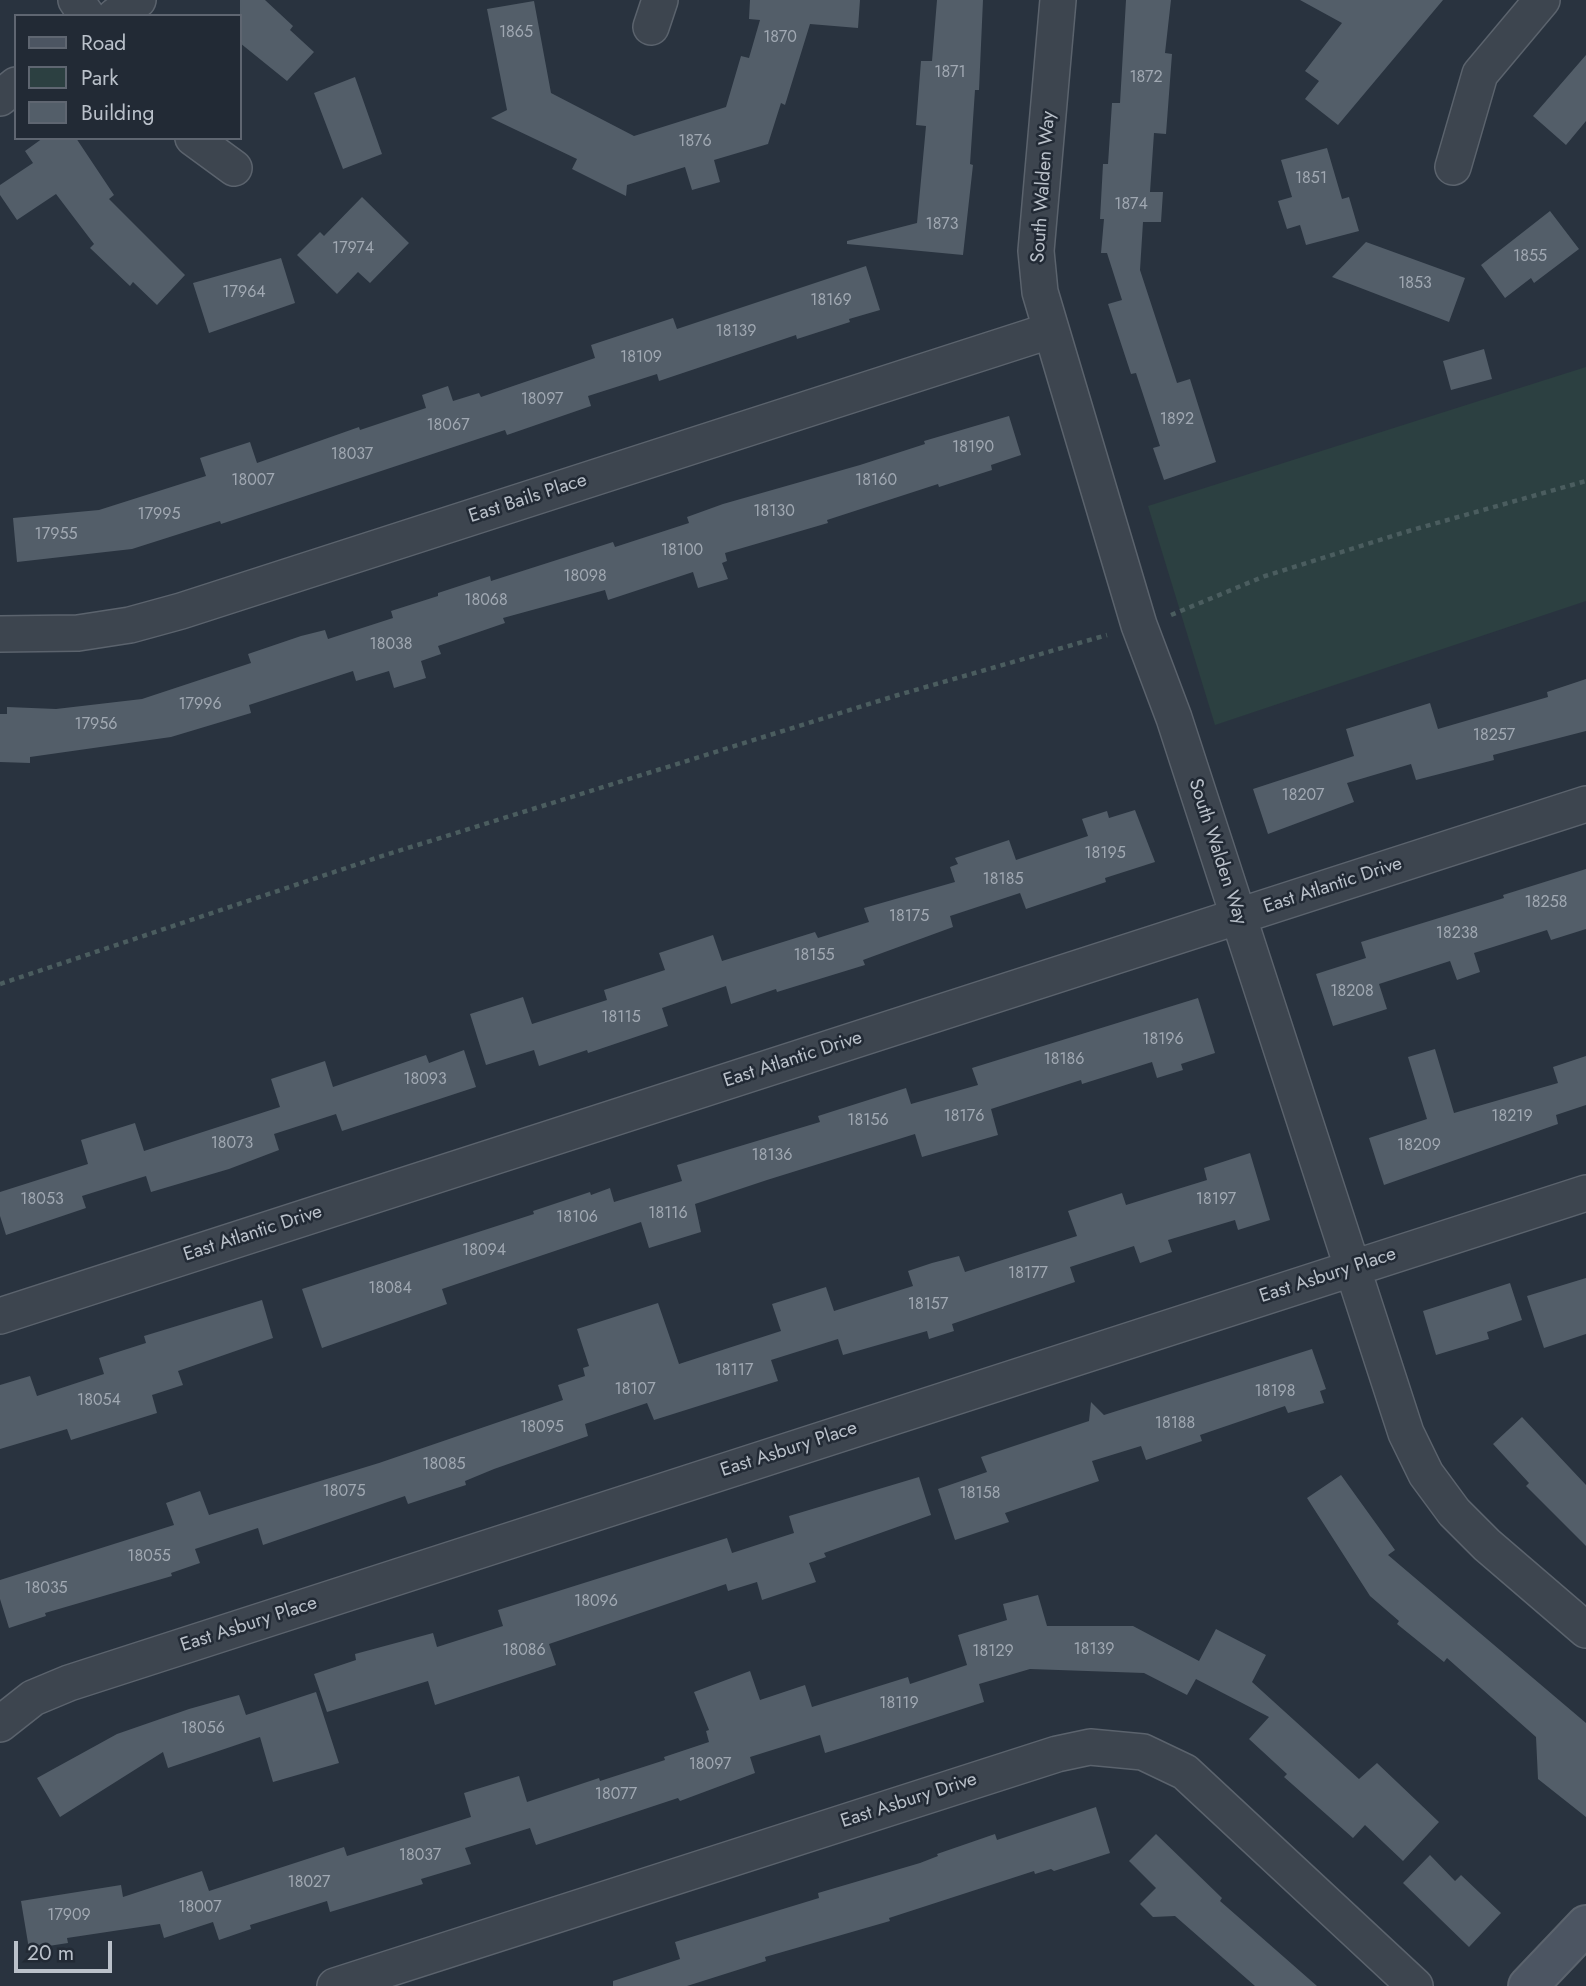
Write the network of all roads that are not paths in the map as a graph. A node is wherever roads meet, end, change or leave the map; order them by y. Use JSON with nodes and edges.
{"nodes":[{"id":1,"x":138,"y":0,"type":"edge"},
{"id":2,"x":1058,"y":0,"type":"edge"},
{"id":3,"x":1542,"y":0,"type":"edge"},
{"id":4,"x":118,"y":14,"type":"edge"},
{"id":5,"x":14,"y":87,"type":"edge"},
{"id":6,"x":0,"y":98,"type":"edge"},
{"id":7,"x":196,"y":140,"type":"edge"},
{"id":8,"x":234,"y":167,"type":"dead end"},
{"id":9,"x":1452,"y":167,"type":"dead end"},
{"id":10,"x":1049,"y":331,"type":"junction"},
{"id":11,"x":0,"y":634,"type":"edge"},
{"id":12,"x":1586,"y":804,"type":"edge"},
{"id":13,"x":1238,"y":916,"type":"junction"},
{"id":14,"x":1586,"y":1193,"type":"edge"},
{"id":15,"x":1351,"y":1269,"type":"junction"},
{"id":16,"x":0,"y":1316,"type":"edge"},
{"id":17,"x":1586,"y":1630,"type":"edge"},
{"id":18,"x":0,"y":1724,"type":"edge"},
{"id":19,"x":1586,"y":1925,"type":"edge"},
{"id":20,"x":335,"y":1986,"type":"edge"},
{"id":21,"x":1415,"y":1986,"type":"edge"},
{"id":22,"x":1528,"y":1986,"type":"edge"}],
"edges":[{"from":1,"to":4,"type":"street"},
{"from":2,"to":10,"type":"street","name":"South Walden Way"},
{"from":3,"to":9,"type":"street"},
{"from":5,"to":6,"type":"street"},
{"from":7,"to":8,"type":"street"},
{"from":10,"to":11,"type":"street","name":"East Bails Place"},
{"from":10,"to":13,"type":"street","name":"South Walden Way"},
{"from":12,"to":13,"type":"street","name":"East Atlantic Drive"},
{"from":13,"to":15,"type":"street","name":"South Walden Way"},
{"from":13,"to":16,"type":"street","name":"East Atlantic Drive"},
{"from":14,"to":15,"type":"street","name":"East Asbury Place"},
{"from":15,"to":17,"type":"street","name":"South Walden Way"},
{"from":15,"to":18,"type":"street","name":"East Asbury Place"},
{"from":19,"to":22,"type":"street"},
{"from":20,"to":21,"type":"street","name":"East Asbury Drive"}]}
